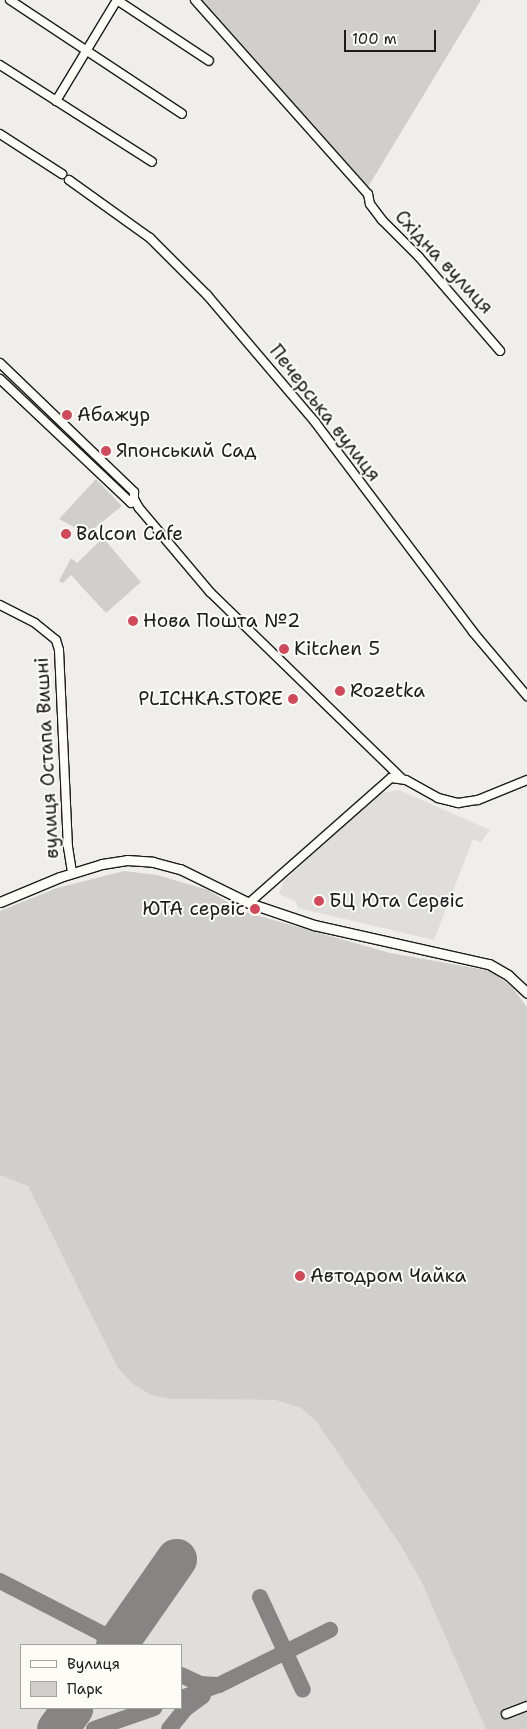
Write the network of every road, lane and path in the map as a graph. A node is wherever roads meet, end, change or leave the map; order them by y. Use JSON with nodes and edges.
{"nodes":[{"id":1,"x":10,"y":0,"type":"edge"},
{"id":2,"x":117,"y":0,"type":"edge"},
{"id":3,"x":195,"y":0,"type":"edge"},
{"id":4,"x":86,"y":51,"type":"junction"},
{"id":5,"x":209,"y":61,"type":"dead end"},
{"id":6,"x":0,"y":64,"type":"edge"},
{"id":7,"x":56,"y":101,"type":"junction"},
{"id":8,"x":182,"y":114,"type":"dead end"},
{"id":9,"x":0,"y":134,"type":"edge"},
{"id":10,"x":152,"y":162,"type":"dead end"},
{"id":11,"x":62,"y":174,"type":"dead end"},
{"id":12,"x":69,"y":180,"type":"dead end"},
{"id":13,"x":500,"y":350,"type":"dead end"},
{"id":14,"x":0,"y":364,"type":"edge"},
{"id":15,"x":0,"y":379,"type":"edge"},
{"id":16,"x":134,"y":499,"type":"junction"},
{"id":17,"x":1,"y":607,"type":"edge"},
{"id":18,"x":527,"y":696,"type":"edge"},
{"id":19,"x":401,"y":778,"type":"junction"},
{"id":20,"x":527,"y":780,"type":"edge"},
{"id":21,"x":72,"y":873,"type":"junction"},
{"id":22,"x":0,"y":901,"type":"edge"},
{"id":23,"x":249,"y":903,"type":"junction"},
{"id":24,"x":527,"y":993,"type":"edge"},
{"id":25,"x":527,"y":1706,"type":"edge"},
{"id":26,"x":506,"y":1714,"type":"dead end"}],
"edges":[{"from":1,"to":4,"type":"street"},
{"from":2,"to":4,"type":"street"},
{"from":2,"to":5,"type":"street"},
{"from":3,"to":13,"type":"street","name":"Східна вулиця"},
{"from":4,"to":7,"type":"street"},
{"from":4,"to":8,"type":"street"},
{"from":6,"to":7,"type":"street"},
{"from":7,"to":10,"type":"street"},
{"from":9,"to":11,"type":"street"},
{"from":12,"to":18,"type":"street","name":"Печерська вулиця"},
{"from":14,"to":16,"type":"street"},
{"from":15,"to":16,"type":"street"},
{"from":16,"to":19,"type":"street"},
{"from":17,"to":21,"type":"street","name":"вулиця Остапа Вишні"},
{"from":19,"to":20,"type":"street"},
{"from":19,"to":23,"type":"street"},
{"from":21,"to":22,"type":"street"},
{"from":21,"to":23,"type":"street"},
{"from":23,"to":24,"type":"street"},
{"from":25,"to":26,"type":"street"}]}
